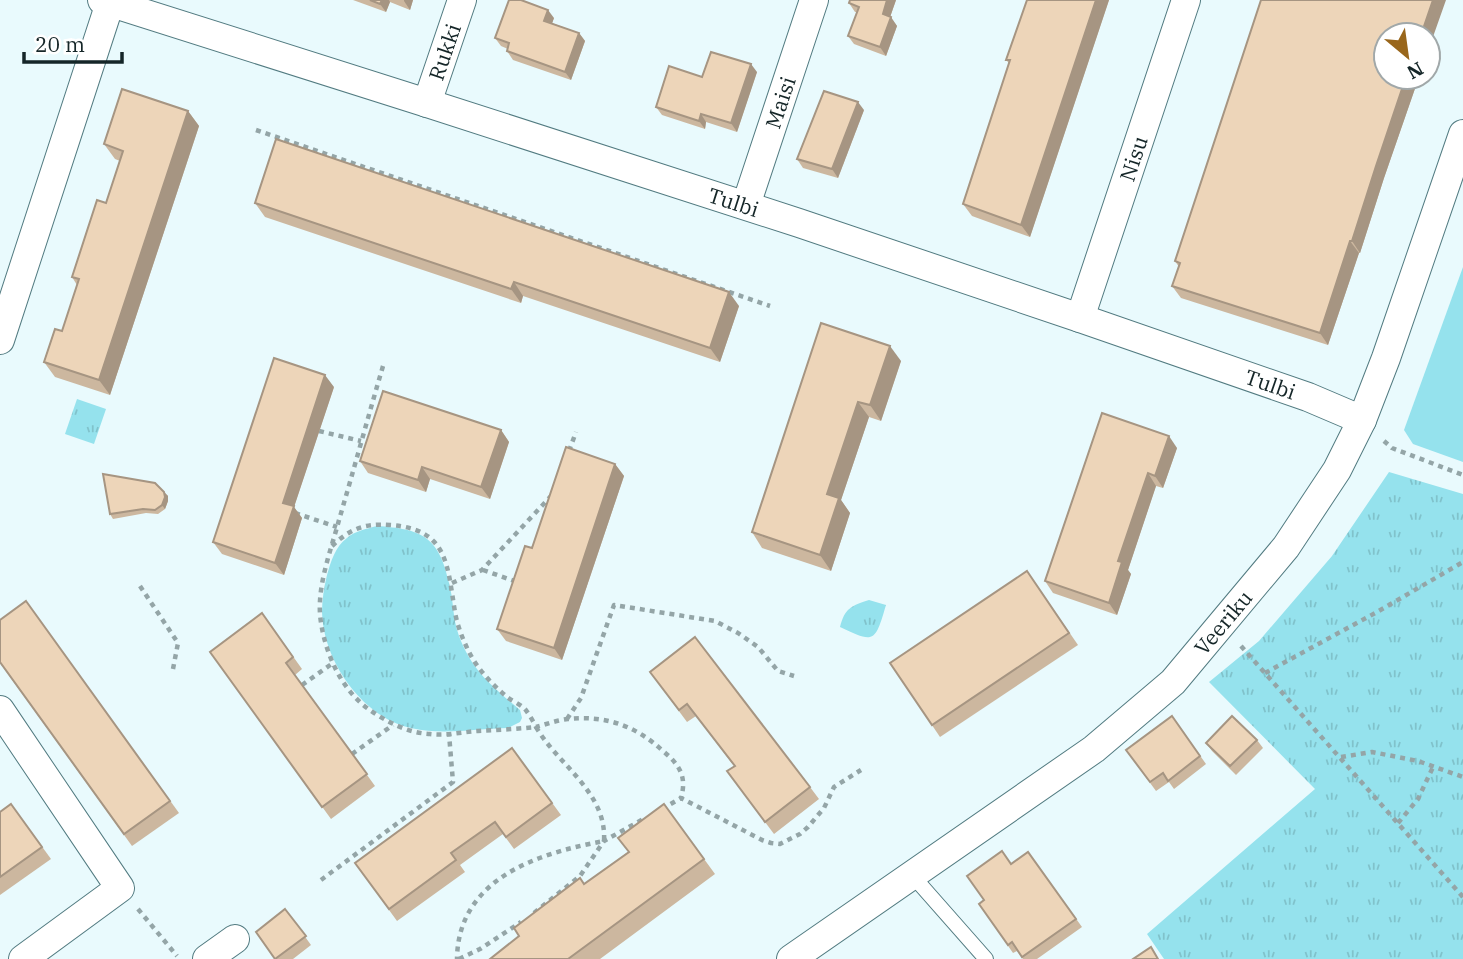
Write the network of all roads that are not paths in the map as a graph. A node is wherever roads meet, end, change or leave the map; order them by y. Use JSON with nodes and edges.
{"nodes":[{"id":1,"x":462,"y":0,"type":"edge"},
{"id":2,"x":814,"y":0,"type":"edge"},
{"id":3,"x":1186,"y":0,"type":"edge"},
{"id":4,"x":106,"y":1,"type":"edge"},
{"id":5,"x":427,"y":103,"type":"junction"},
{"id":6,"x":1463,"y":134,"type":"edge"},
{"id":7,"x":1458,"y":165,"type":"edge"},
{"id":8,"x":746,"y":205,"type":"junction"},
{"id":9,"x":1080,"y":318,"type":"junction"},
{"id":10,"x":0,"y":340,"type":"edge"},
{"id":11,"x":1362,"y":420,"type":"junction"},
{"id":12,"x":0,"y":710,"type":"edge"},
{"id":13,"x":912,"y":875,"type":"junction"},
{"id":14,"x":235,"y":939,"type":"dead end"},
{"id":15,"x":23,"y":959,"type":"edge"},
{"id":16,"x":206,"y":959,"type":"edge"},
{"id":17,"x":791,"y":959,"type":"edge"},
{"id":18,"x":986,"y":959,"type":"edge"}],
"edges":[{"from":1,"to":5,"type":"street","name":"Rukki"},
{"from":2,"to":8,"type":"street","name":"Maisi"},
{"from":3,"to":9,"type":"street","name":"Nisu"},
{"from":4,"to":5,"type":"street","name":"Tulbi"},
{"from":4,"to":10,"type":"street"},
{"from":5,"to":8,"type":"street","name":"Tulbi"},
{"from":6,"to":7,"type":"street","name":"Veeriku"},
{"from":7,"to":11,"type":"street","name":"Veeriku"},
{"from":8,"to":9,"type":"street","name":"Tulbi"},
{"from":9,"to":11,"type":"street","name":"Tulbi"},
{"from":11,"to":13,"type":"street","name":"Veeriku"},
{"from":12,"to":15,"type":"street"},
{"from":13,"to":17,"type":"street","name":"Veeriku"},
{"from":13,"to":18,"type":"lane"},
{"from":14,"to":16,"type":"street"}]}
